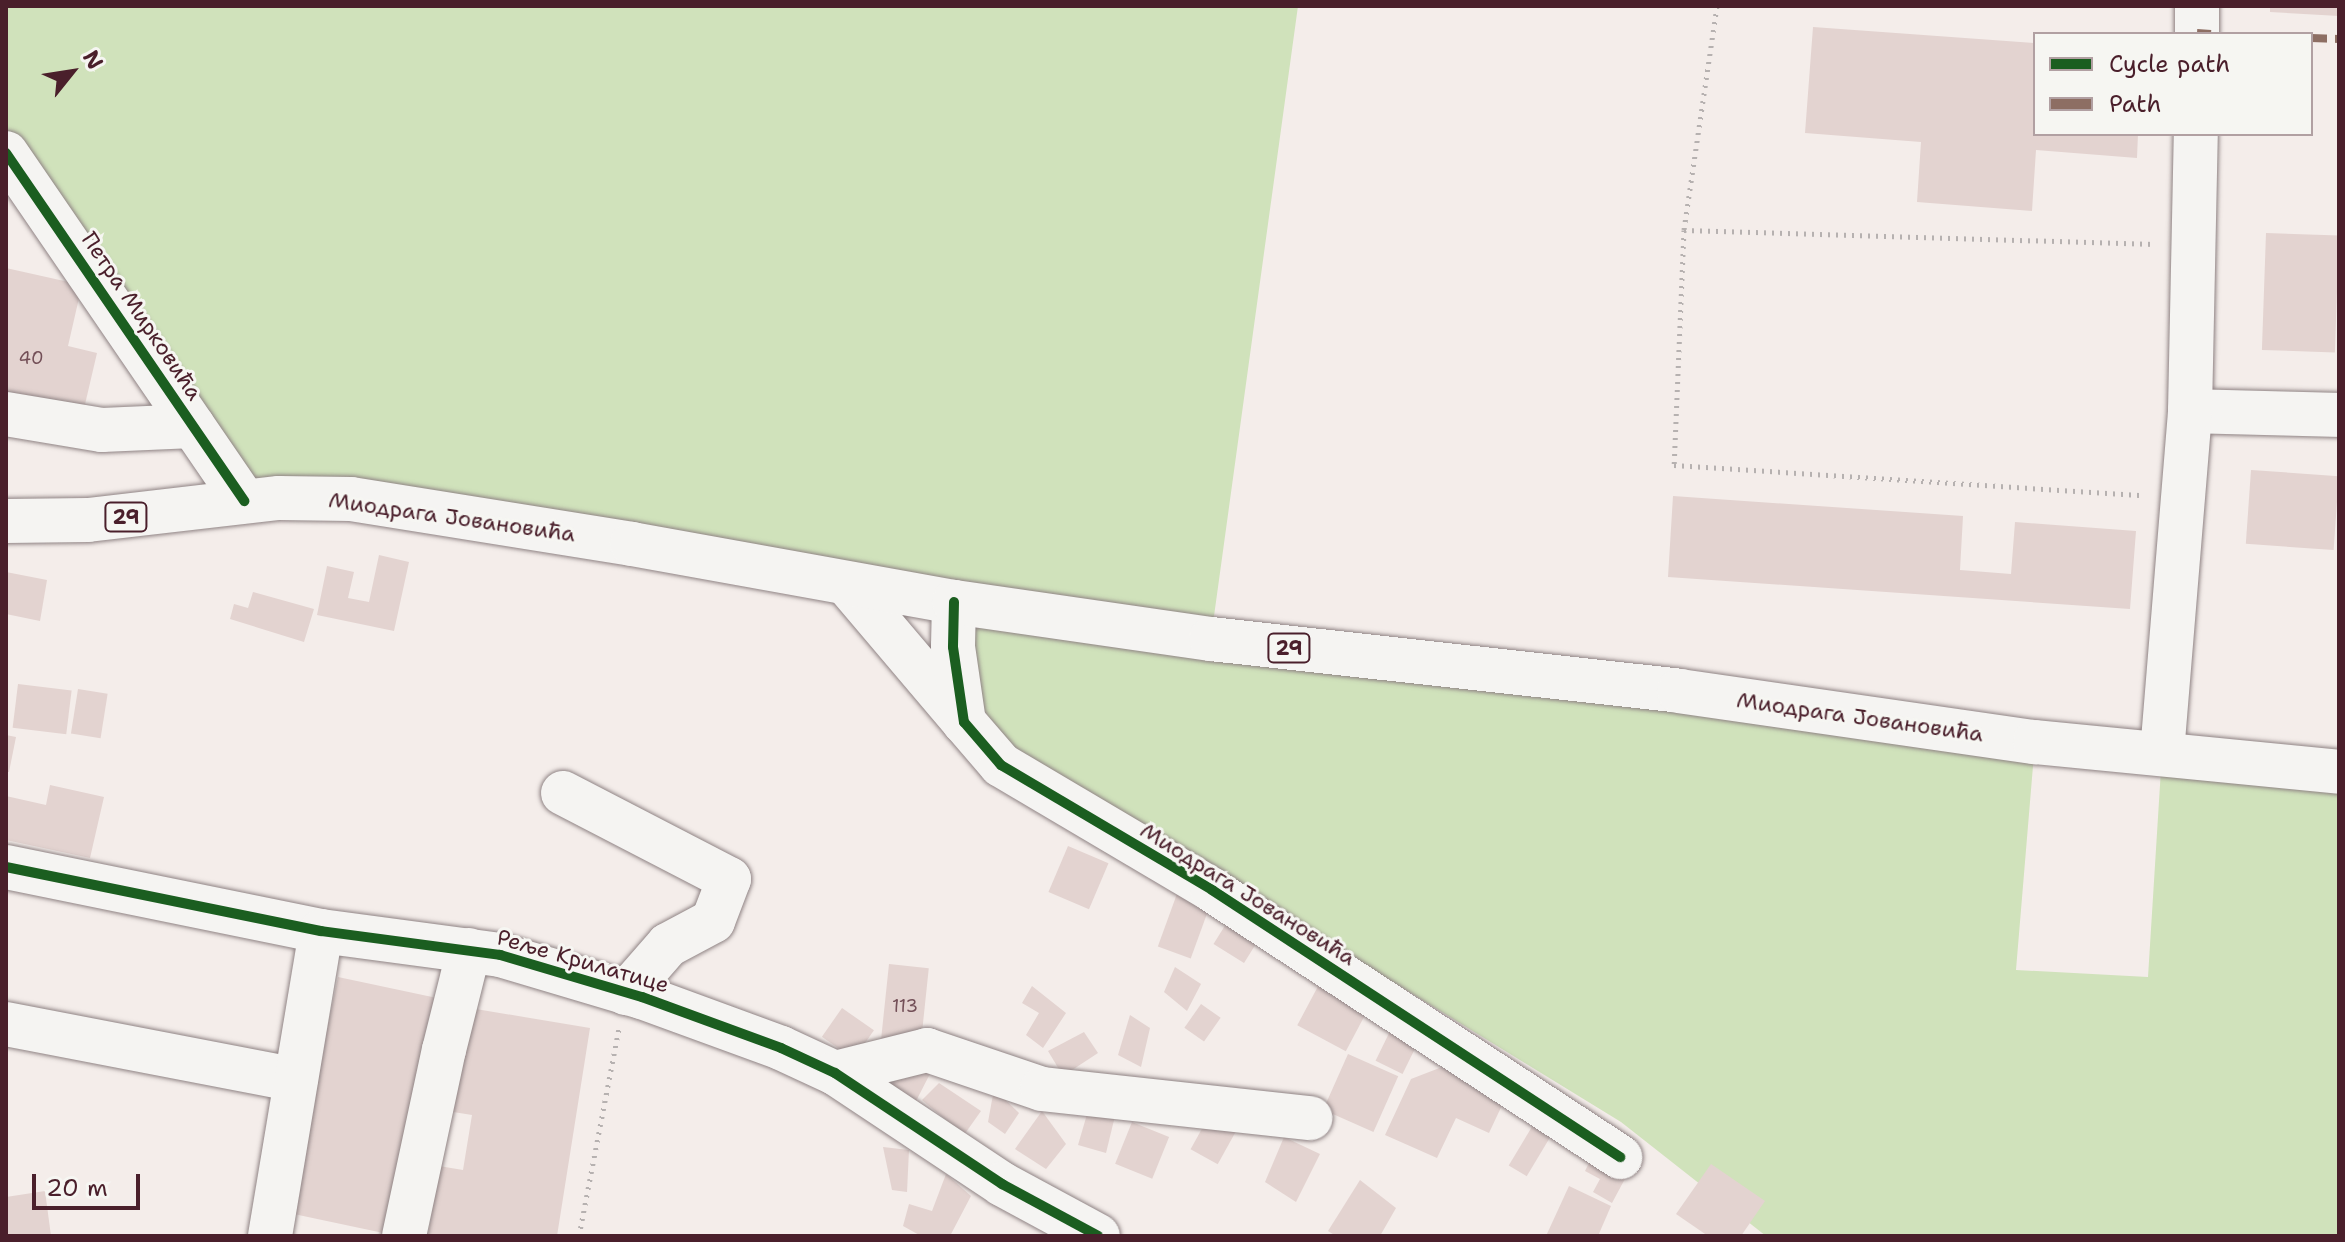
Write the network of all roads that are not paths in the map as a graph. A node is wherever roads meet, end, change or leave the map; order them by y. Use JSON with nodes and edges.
{"nodes":[{"id":1,"x":2197,"y":6,"type":"edge"},
{"id":2,"x":2197,"y":32,"type":"edge"},
{"id":3,"x":2196,"y":136,"type":"edge"},
{"id":4,"x":6,"y":153,"type":"edge"},
{"id":5,"x":2190,"y":411,"type":"junction"},
{"id":6,"x":6,"y":414,"type":"edge"},
{"id":7,"x":2339,"y":415,"type":"edge"},
{"id":8,"x":193,"y":426,"type":"junction"},
{"id":9,"x":244,"y":501,"type":"junction"},
{"id":10,"x":6,"y":521,"type":"edge"},
{"id":11,"x":847,"y":584,"type":"junction"},
{"id":12,"x":954,"y":602,"type":"junction"},
{"id":13,"x":964,"y":722,"type":"junction"},
{"id":14,"x":2162,"y":753,"type":"junction"},
{"id":15,"x":2339,"y":772,"type":"edge"},
{"id":16,"x":563,"y":793,"type":"dead end"},
{"id":17,"x":6,"y":867,"type":"edge"},
{"id":18,"x":321,"y":931,"type":"junction"},
{"id":19,"x":469,"y":950,"type":"junction"},
{"id":20,"x":626,"y":993,"type":"junction"},
{"id":21,"x":6,"y":1024,"type":"edge"},
{"id":22,"x":835,"y":1073,"type":"junction"},
{"id":23,"x":296,"y":1080,"type":"junction"},
{"id":24,"x":1310,"y":1118,"type":"dead end"},
{"id":25,"x":1620,"y":1157,"type":"dead end"},
{"id":26,"x":272,"y":1224,"type":"edge"},
{"id":27,"x":404,"y":1236,"type":"edge"},
{"id":28,"x":1098,"y":1236,"type":"edge"}],
"edges":[{"from":1,"to":2,"type":"street"},
{"from":3,"to":5,"type":"street"},
{"from":4,"to":8,"type":"street","name":"Петра Мирковића"},
{"from":5,"to":7,"type":"street"},
{"from":5,"to":14,"type":"street"},
{"from":6,"to":8,"type":"street"},
{"from":8,"to":9,"type":"street","name":"Петра Мирковића"},
{"from":9,"to":10,"type":"street","name":"Миодрага Јовановића","number":"29"},
{"from":9,"to":11,"type":"street","name":"Миодрага Јовановића","number":"29"},
{"from":11,"to":12,"type":"street","name":"Миодрага Јовановића","number":"29"},
{"from":11,"to":13,"type":"street","name":"Миодрага Јовановића"},
{"from":12,"to":13,"type":"street"},
{"from":12,"to":14,"type":"street","name":"Миодрага Јовановића","number":"29"},
{"from":13,"to":25,"type":"street","name":"Миодрага Јовановића"},
{"from":14,"to":15,"type":"street","name":"Миодрага Јовановића","number":"29"},
{"from":16,"to":20,"type":"street","name":"Реље Крилатице"},
{"from":17,"to":18,"type":"street","name":"Реље Крилатице"},
{"from":18,"to":19,"type":"street","name":"Реље Крилатице"},
{"from":18,"to":23,"type":"street"},
{"from":19,"to":20,"type":"street","name":"Реље Крилатице"},
{"from":19,"to":27,"type":"street"},
{"from":20,"to":22,"type":"street","name":"Реље Крилатице"},
{"from":21,"to":23,"type":"street"},
{"from":22,"to":24,"type":"street"},
{"from":22,"to":28,"type":"street","name":"Реље Крилатице"},
{"from":23,"to":26,"type":"street"}]}
